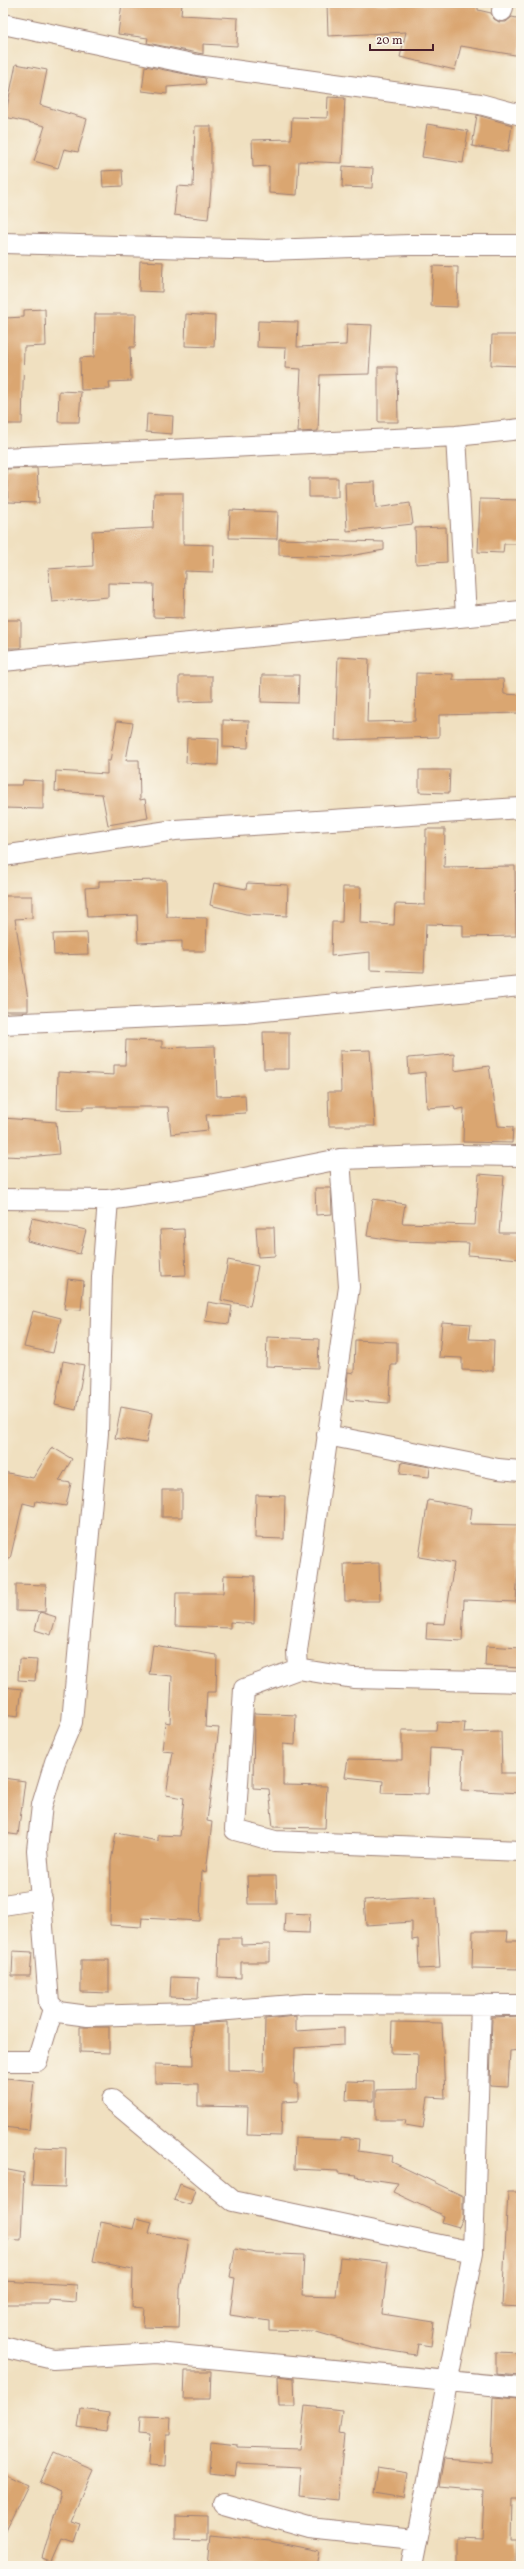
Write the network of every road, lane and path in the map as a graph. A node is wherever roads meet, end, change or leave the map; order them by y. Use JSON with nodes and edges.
{"nodes":[{"id":1,"x":3,"y":24,"type":"edge"},
{"id":2,"x":521,"y":115,"type":"edge"},
{"id":3,"x":3,"y":243,"type":"edge"},
{"id":4,"x":521,"y":245,"type":"edge"},
{"id":5,"x":521,"y":429,"type":"edge"},
{"id":6,"x":456,"y":436,"type":"junction"},
{"id":7,"x":3,"y":458,"type":"edge"},
{"id":8,"x":521,"y":611,"type":"edge"},
{"id":9,"x":466,"y":616,"type":"junction"},
{"id":10,"x":3,"y":661,"type":"edge"},
{"id":11,"x":521,"y":808,"type":"edge"},
{"id":12,"x":3,"y":856,"type":"edge"},
{"id":13,"x":521,"y":986,"type":"edge"},
{"id":14,"x":3,"y":1024,"type":"edge"},
{"id":15,"x":521,"y":1156,"type":"edge"},
{"id":16,"x":340,"y":1159,"type":"junction"},
{"id":17,"x":3,"y":1199,"type":"edge"},
{"id":18,"x":108,"y":1200,"type":"junction"},
{"id":19,"x":328,"y":1435,"type":"junction"},
{"id":20,"x":521,"y":1471,"type":"edge"},
{"id":21,"x":298,"y":1669,"type":"junction"},
{"id":22,"x":521,"y":1682,"type":"edge"},
{"id":23,"x":521,"y":1851,"type":"edge"},
{"id":24,"x":42,"y":1899,"type":"junction"},
{"id":25,"x":3,"y":1905,"type":"edge"},
{"id":26,"x":481,"y":2004,"type":"junction"},
{"id":27,"x":521,"y":2005,"type":"edge"},
{"id":28,"x":53,"y":2009,"type":"junction"},
{"id":29,"x":3,"y":2061,"type":"edge"},
{"id":30,"x":112,"y":2100,"type":"dead end"},
{"id":31,"x":473,"y":2252,"type":"junction"},
{"id":32,"x":3,"y":2347,"type":"edge"},
{"id":33,"x":448,"y":2381,"type":"junction"},
{"id":34,"x":521,"y":2388,"type":"edge"},
{"id":35,"x":224,"y":2504,"type":"dead end"},
{"id":36,"x":415,"y":2540,"type":"junction"},
{"id":37,"x":411,"y":2566,"type":"edge"}],
"edges":[{"from":1,"to":2,"type":"street"},
{"from":3,"to":4,"type":"street"},
{"from":5,"to":6,"type":"street"},
{"from":6,"to":7,"type":"street"},
{"from":6,"to":9,"type":"street"},
{"from":8,"to":9,"type":"street"},
{"from":9,"to":10,"type":"street"},
{"from":11,"to":12,"type":"street"},
{"from":13,"to":14,"type":"street"},
{"from":15,"to":16,"type":"street"},
{"from":16,"to":18,"type":"street"},
{"from":16,"to":19,"type":"street"},
{"from":17,"to":18,"type":"street"},
{"from":18,"to":24,"type":"street"},
{"from":19,"to":20,"type":"street"},
{"from":19,"to":21,"type":"street"},
{"from":21,"to":22,"type":"street"},
{"from":21,"to":23,"type":"street"},
{"from":24,"to":25,"type":"street"},
{"from":24,"to":28,"type":"street"},
{"from":26,"to":27,"type":"street"},
{"from":26,"to":28,"type":"street"},
{"from":26,"to":31,"type":"street"},
{"from":28,"to":29,"type":"street"},
{"from":30,"to":31,"type":"street"},
{"from":31,"to":33,"type":"street"},
{"from":32,"to":33,"type":"street"},
{"from":33,"to":34,"type":"street"},
{"from":33,"to":36,"type":"street"},
{"from":35,"to":36,"type":"street"},
{"from":36,"to":37,"type":"street"}]}
